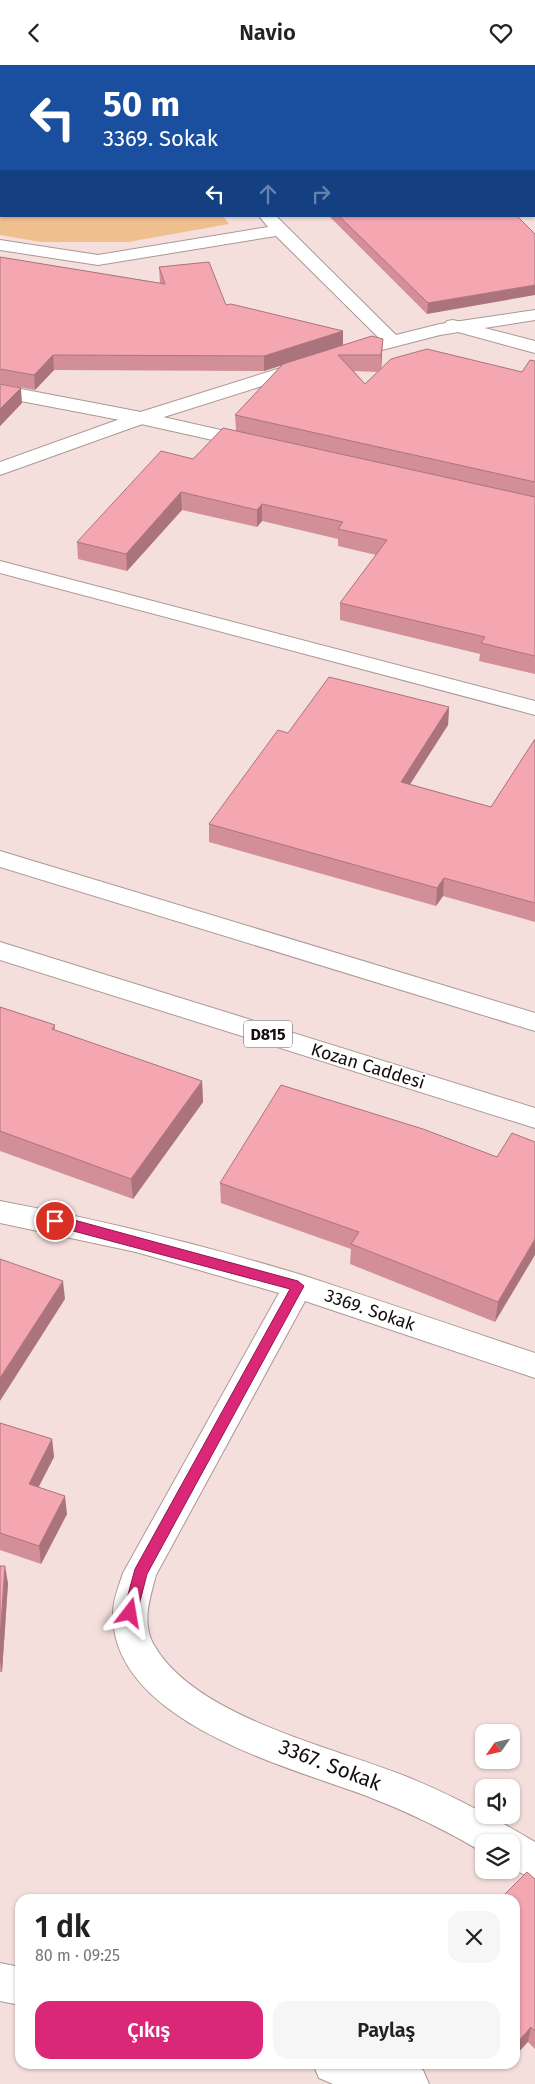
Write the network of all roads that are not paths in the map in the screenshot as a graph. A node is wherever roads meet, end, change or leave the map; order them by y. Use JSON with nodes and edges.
{"nodes":[{"id":1,"x":267,"y":217,"type":"edge"},
{"id":2,"x":280,"y":230,"type":"junction"},
{"id":3,"x":0,"y":245,"type":"edge"},
{"id":4,"x":535,"y":315,"type":"edge"},
{"id":5,"x":453,"y":325,"type":"junction"},
{"id":6,"x":390,"y":339,"type":"junction"},
{"id":7,"x":535,"y":347,"type":"edge"},
{"id":8,"x":0,"y":391,"type":"edge"},
{"id":9,"x":141,"y":418,"type":"junction"},
{"id":10,"x":276,"y":448,"type":"edge"},
{"id":11,"x":0,"y":469,"type":"edge"},
{"id":12,"x":0,"y":567,"type":"edge"},
{"id":13,"x":535,"y":708,"type":"edge"},
{"id":14,"x":0,"y":859,"type":"edge"},
{"id":15,"x":0,"y":951,"type":"edge"},
{"id":16,"x":535,"y":1022,"type":"edge"},
{"id":17,"x":535,"y":1118,"type":"edge"},
{"id":18,"x":0,"y":1212,"type":"edge"},
{"id":19,"x":298,"y":1286,"type":"junction"},
{"id":20,"x":535,"y":1366,"type":"edge"},
{"id":21,"x":487,"y":1834,"type":"edge"},
{"id":22,"x":520,"y":1853,"type":"edge"},
{"id":23,"x":535,"y":1862,"type":"edge"},
{"id":24,"x":0,"y":1981,"type":"edge"},
{"id":25,"x":15,"y":1986,"type":"edge"},
{"id":26,"x":352,"y":2069,"type":"edge"},
{"id":27,"x":409,"y":2084,"type":"edge"}],
"edges":[{"from":1,"to":2,"type":"main road"},
{"from":2,"to":3,"type":"main road"},
{"from":2,"to":6,"type":"main road"},
{"from":4,"to":5,"type":"main road"},
{"from":5,"to":6,"type":"main road"},
{"from":5,"to":7,"type":"main road"},
{"from":6,"to":9,"type":"main road"},
{"from":8,"to":9,"type":"main road"},
{"from":9,"to":10,"type":"main road"},
{"from":9,"to":11,"type":"main road"},
{"from":12,"to":13,"type":"main road"},
{"from":14,"to":16,"type":"main road"},
{"from":15,"to":17,"type":"main road","name":"Kozan Caddesi","number":"D815"},
{"from":18,"to":19,"type":"main road","name":"3369. Sokak"},
{"from":19,"to":20,"type":"main road","name":"3369. Sokak"},
{"from":19,"to":21,"type":"main road","name":"3367. Sokak"},
{"from":22,"to":23,"type":"main road"},
{"from":24,"to":25,"type":"main road"},
{"from":26,"to":27,"type":"main road"}]}
